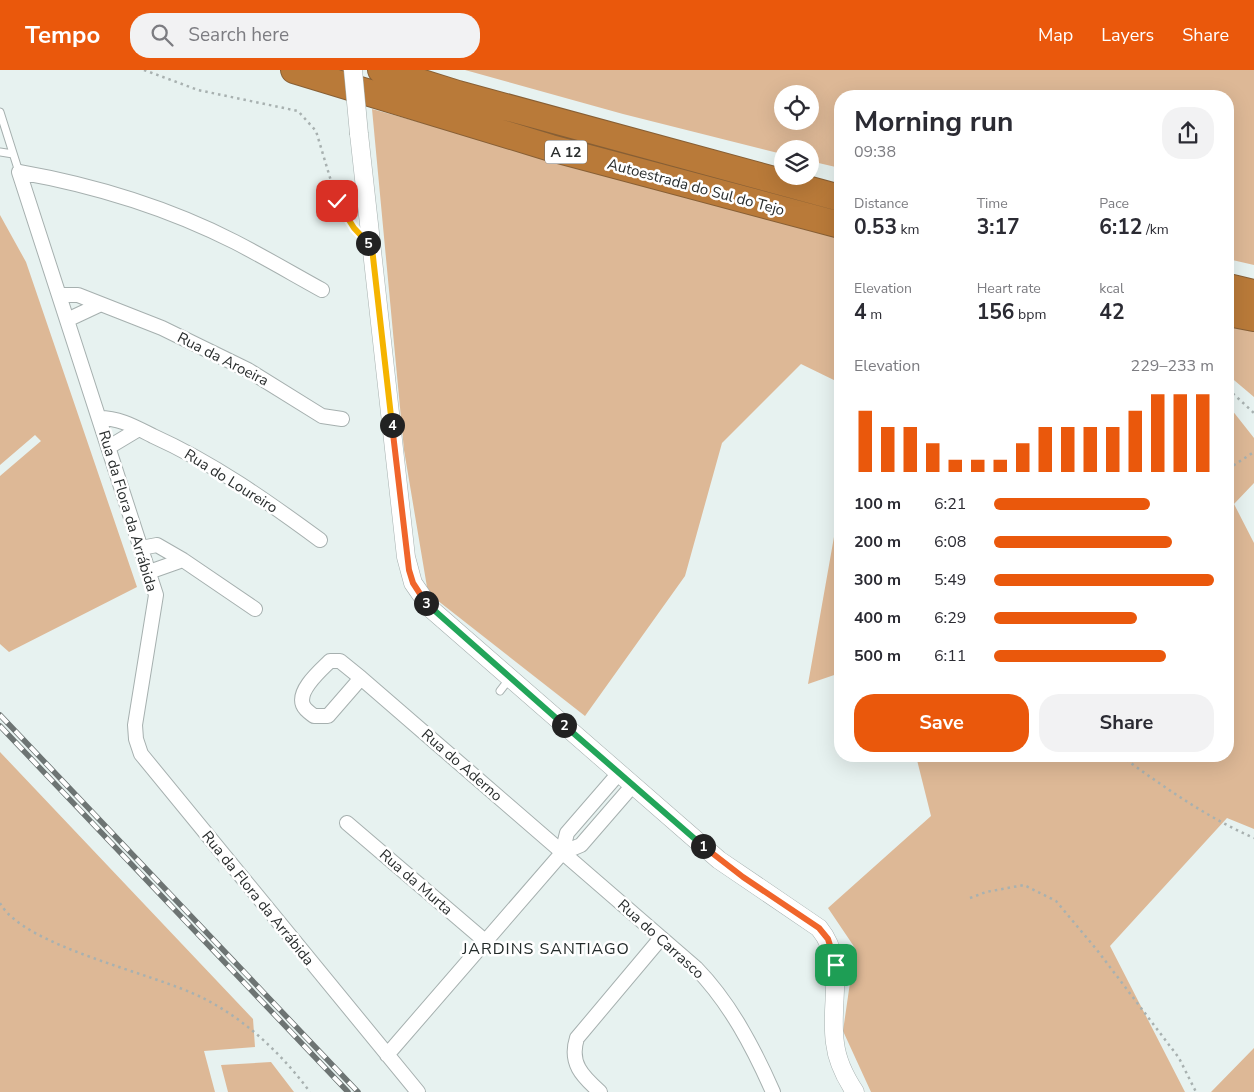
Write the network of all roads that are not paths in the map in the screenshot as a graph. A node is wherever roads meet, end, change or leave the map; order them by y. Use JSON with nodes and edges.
{"nodes":[{"id":1,"x":294,"y":70,"type":"edge"},
{"id":2,"x":353,"y":70,"type":"edge"},
{"id":3,"x":381,"y":70,"type":"edge"},
{"id":4,"x":0,"y":112,"type":"edge"},
{"id":5,"x":0,"y":152,"type":"edge"},
{"id":6,"x":13,"y":154,"type":"junction"},
{"id":7,"x":19,"y":172,"type":"junction"},
{"id":8,"x":834,"y":196,"type":"edge"},
{"id":9,"x":834,"y":223,"type":"edge"},
{"id":10,"x":1234,"y":288,"type":"edge"},
{"id":11,"x":322,"y":290,"type":"dead end"},
{"id":12,"x":1254,"y":293,"type":"edge"},
{"id":13,"x":59,"y":295,"type":"junction"},
{"id":14,"x":99,"y":305,"type":"junction"},
{"id":15,"x":1234,"y":314,"type":"edge"},
{"id":16,"x":1254,"y":318,"type":"edge"},
{"id":17,"x":67,"y":320,"type":"junction"},
{"id":18,"x":99,"y":418,"type":"junction"},
{"id":19,"x":342,"y":419,"type":"dead end"},
{"id":20,"x":138,"y":429,"type":"junction"},
{"id":21,"x":108,"y":447,"type":"junction"},
{"id":22,"x":320,"y":540,"type":"dead end"},
{"id":23,"x":141,"y":548,"type":"junction"},
{"id":24,"x":183,"y":560,"type":"junction"},
{"id":25,"x":149,"y":572,"type":"junction"},
{"id":26,"x":255,"y":609,"type":"dead end"},
{"id":27,"x":361,"y":678,"type":"dead end"},
{"id":28,"x":619,"y":773,"type":"junction"},
{"id":29,"x":633,"y":785,"type":"junction"},
{"id":30,"x":603,"y":791,"type":"junction"},
{"id":31,"x":617,"y":804,"type":"junction"},
{"id":32,"x":347,"y":823,"type":"dead end"},
{"id":33,"x":562,"y":852,"type":"junction"},
{"id":34,"x":661,"y":938,"type":"junction"},
{"id":35,"x":485,"y":942,"type":"junction"},
{"id":36,"x":387,"y":1055,"type":"junction"},
{"id":37,"x":418,"y":1092,"type":"edge"},
{"id":38,"x":600,"y":1092,"type":"edge"},
{"id":39,"x":774,"y":1092,"type":"edge"},
{"id":40,"x":855,"y":1092,"type":"edge"}],
"edges":[{"from":1,"to":9,"type":"highway","name":"Autoestrada do Sul do Tejo","number":"A 12"},
{"from":2,"to":28,"type":"street","bridge":true},
{"from":3,"to":8,"type":"highway","name":"Autoestrada do Sul do Tejo","number":"A 12"},
{"from":4,"to":6,"type":"lane"},
{"from":5,"to":6,"type":"lane"},
{"from":6,"to":7,"type":"lane"},
{"from":7,"to":11,"type":"street"},
{"from":7,"to":13,"type":"street","name":"Rua da Flora da Arrábida"},
{"from":10,"to":12,"type":"highway"},
{"from":13,"to":14,"type":"street","name":"Rua da Aroeira"},
{"from":13,"to":17,"type":"street","name":"Rua da Flora da Arrábida"},
{"from":14,"to":17,"type":"street"},
{"from":14,"to":19,"type":"street","name":"Rua da Aroeira"},
{"from":15,"to":16,"type":"highway"},
{"from":17,"to":18,"type":"street","name":"Rua da Flora da Arrábida"},
{"from":18,"to":20,"type":"street","name":"Rua do Loureiro"},
{"from":18,"to":21,"type":"street","name":"Rua da Flora da Arrábida"},
{"from":20,"to":21,"type":"street"},
{"from":20,"to":22,"type":"street","name":"Rua do Loureiro"},
{"from":21,"to":23,"type":"street","name":"Rua da Flora da Arrábida"},
{"from":23,"to":24,"type":"street"},
{"from":23,"to":25,"type":"street","name":"Rua da Flora da Arrábida"},
{"from":24,"to":25,"type":"street"},
{"from":24,"to":26,"type":"street"},
{"from":25,"to":36,"type":"street","name":"Rua da Flora da Arrábida"},
{"from":27,"to":33,"type":"street","name":"Rua do Aderno"},
{"from":28,"to":29,"type":"street"},
{"from":28,"to":30,"type":"street"},
{"from":29,"to":31,"type":"street"},
{"from":29,"to":40,"type":"street"},
{"from":30,"to":31,"type":"street"},
{"from":30,"to":33,"type":"street"},
{"from":31,"to":33,"type":"street"},
{"from":32,"to":35,"type":"street","name":"Rua da Murta"},
{"from":33,"to":34,"type":"street","name":"Rua do Carrasco"},
{"from":33,"to":35,"type":"street"},
{"from":34,"to":38,"type":"street"},
{"from":34,"to":39,"type":"street","name":"Rua do Carrasco"},
{"from":35,"to":36,"type":"street"},
{"from":36,"to":37,"type":"street","name":"Rua da Flora da Arrábida"}]}
